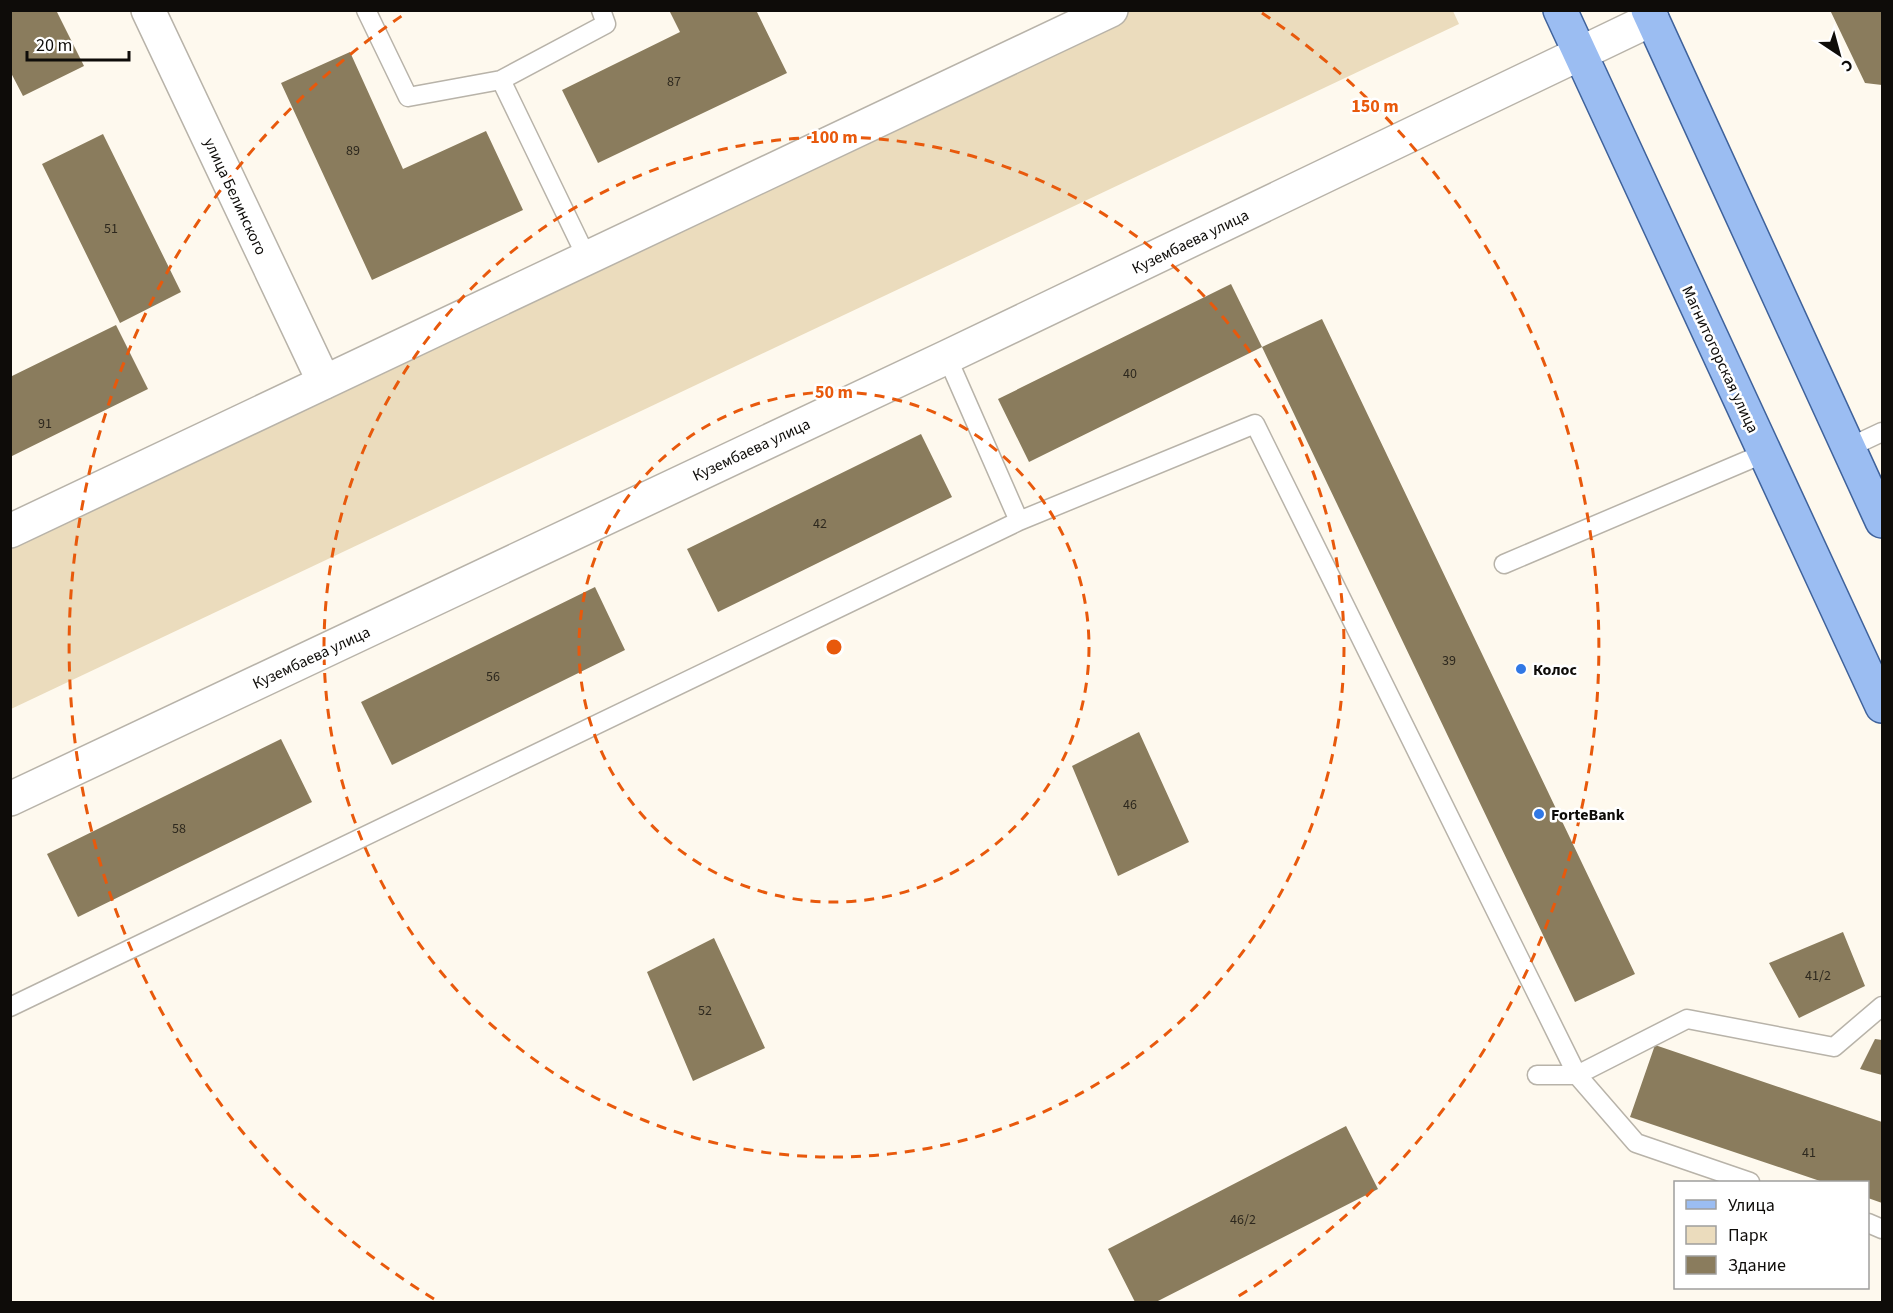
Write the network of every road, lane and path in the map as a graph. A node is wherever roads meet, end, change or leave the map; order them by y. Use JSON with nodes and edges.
{"nodes":[{"id":1,"x":148,"y":10,"type":"edge"},
{"id":2,"x":366,"y":10,"type":"edge"},
{"id":3,"x":602,"y":10,"type":"edge"},
{"id":4,"x":1111,"y":10,"type":"edge"},
{"id":5,"x":1560,"y":10,"type":"edge"},
{"id":6,"x":1650,"y":15,"type":"edge"},
{"id":7,"x":1580,"y":54,"type":"junction"},
{"id":8,"x":501,"y":80,"type":"junction"},
{"id":9,"x":587,"y":258,"type":"junction"},
{"id":10,"x":947,"y":357,"type":"junction"},
{"id":11,"x":324,"y":382,"type":"junction"},
{"id":12,"x":1882,"y":432,"type":"edge"},
{"id":13,"x":1848,"y":448,"type":"junction"},
{"id":14,"x":1765,"y":453,"type":"junction"},
{"id":15,"x":1882,"y":520,"type":"edge"},
{"id":16,"x":1019,"y":521,"type":"junction"},
{"id":17,"x":10,"y":531,"type":"edge"},
{"id":18,"x":1504,"y":564,"type":"dead end"},
{"id":19,"x":1882,"y":706,"type":"edge"},
{"id":20,"x":10,"y":799,"type":"edge"},
{"id":21,"x":1882,"y":1006,"type":"edge"},
{"id":22,"x":10,"y":1007,"type":"edge"},
{"id":23,"x":1577,"y":1074,"type":"junction"},
{"id":24,"x":1537,"y":1075,"type":"dead end"},
{"id":25,"x":1747,"y":1181,"type":"edge"}],
"edges":[{"from":1,"to":11,"type":"street","name":"улица Белинского"},
{"from":2,"to":8,"type":"lane"},
{"from":3,"to":8,"type":"lane"},
{"from":4,"to":9,"type":"street"},
{"from":5,"to":7,"type":"main road","name":"Магнитогорская улица"},
{"from":6,"to":7,"type":"street","name":"Кузембаева улица"},
{"from":6,"to":13,"type":"main road"},
{"from":7,"to":10,"type":"street","name":"Кузембаева улица"},
{"from":7,"to":14,"type":"main road","name":"Магнитогорская улица"},
{"from":8,"to":9,"type":"lane"},
{"from":9,"to":11,"type":"street"},
{"from":10,"to":16,"type":"lane"},
{"from":10,"to":20,"type":"street","name":"Кузембаева улица"},
{"from":11,"to":17,"type":"street"},
{"from":12,"to":13,"type":"lane"},
{"from":13,"to":15,"type":"main road"},
{"from":14,"to":18,"type":"lane"},
{"from":14,"to":19,"type":"main road","name":"Магнитогорская улица"},
{"from":16,"to":22,"type":"lane"},
{"from":16,"to":23,"type":"lane"},
{"from":21,"to":23,"type":"lane"},
{"from":23,"to":24,"type":"lane"},
{"from":23,"to":25,"type":"lane"}]}
